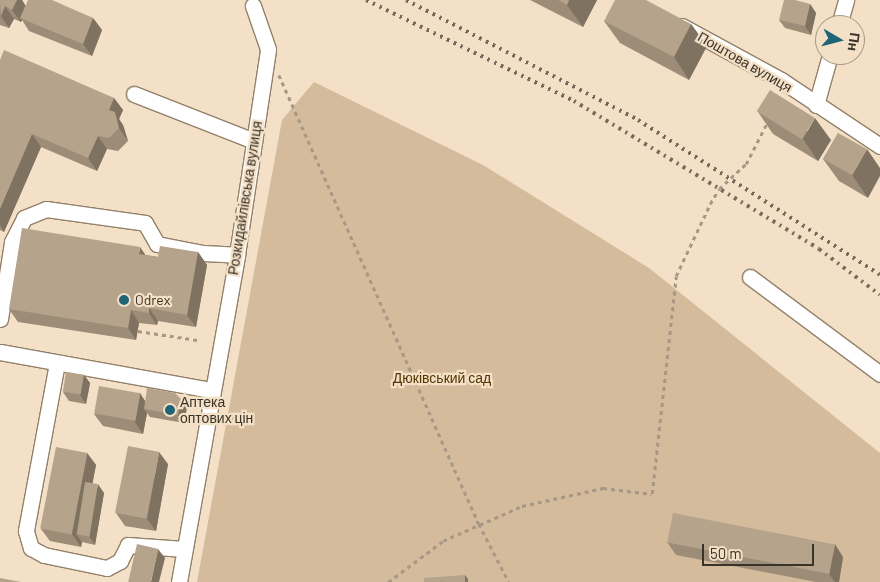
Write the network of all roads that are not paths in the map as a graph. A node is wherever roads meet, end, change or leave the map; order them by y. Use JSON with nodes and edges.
{"nodes":[{"id":1,"x":846,"y":0,"type":"edge"},
{"id":2,"x":253,"y":6,"type":"dead end"},
{"id":3,"x":842,"y":15,"type":"edge"},
{"id":4,"x":665,"y":17,"type":"edge"},
{"id":5,"x":827,"y":65,"type":"edge"},
{"id":6,"x":134,"y":94,"type":"dead end"},
{"id":7,"x":816,"y":105,"type":"junction"},
{"id":8,"x":254,"y":141,"type":"junction"},
{"id":9,"x":880,"y":146,"type":"edge"},
{"id":10,"x":237,"y":255,"type":"junction"},
{"id":11,"x":750,"y":277,"type":"dead end"},
{"id":12,"x":0,"y":319,"type":"edge"},
{"id":13,"x":0,"y":352,"type":"edge"},
{"id":14,"x":57,"y":363,"type":"junction"},
{"id":15,"x":880,"y":374,"type":"edge"},
{"id":16,"x":212,"y":390,"type":"junction"},
{"id":17,"x":184,"y":549,"type":"junction"},
{"id":18,"x":179,"y":582,"type":"edge"}],
"edges":[{"from":1,"to":3,"type":"street"},
{"from":2,"to":8,"type":"street","name":"Розкидайлівська вулиця"},
{"from":4,"to":7,"type":"street","name":"Поштова вулиця"},
{"from":5,"to":7,"type":"street"},
{"from":6,"to":8,"type":"street"},
{"from":7,"to":9,"type":"street","name":"Поштова вулиця"},
{"from":8,"to":10,"type":"street","name":"Розкидайлівська вулиця"},
{"from":10,"to":12,"type":"street"},
{"from":10,"to":16,"type":"street","name":"Розкидайлівська вулиця"},
{"from":11,"to":15,"type":"street"},
{"from":13,"to":14,"type":"street"},
{"from":14,"to":16,"type":"street"},
{"from":14,"to":17,"type":"street"},
{"from":16,"to":17,"type":"street","name":"Розкидайлівська вулиця"},
{"from":17,"to":18,"type":"street","name":"Розкидайлівська вулиця"}]}
